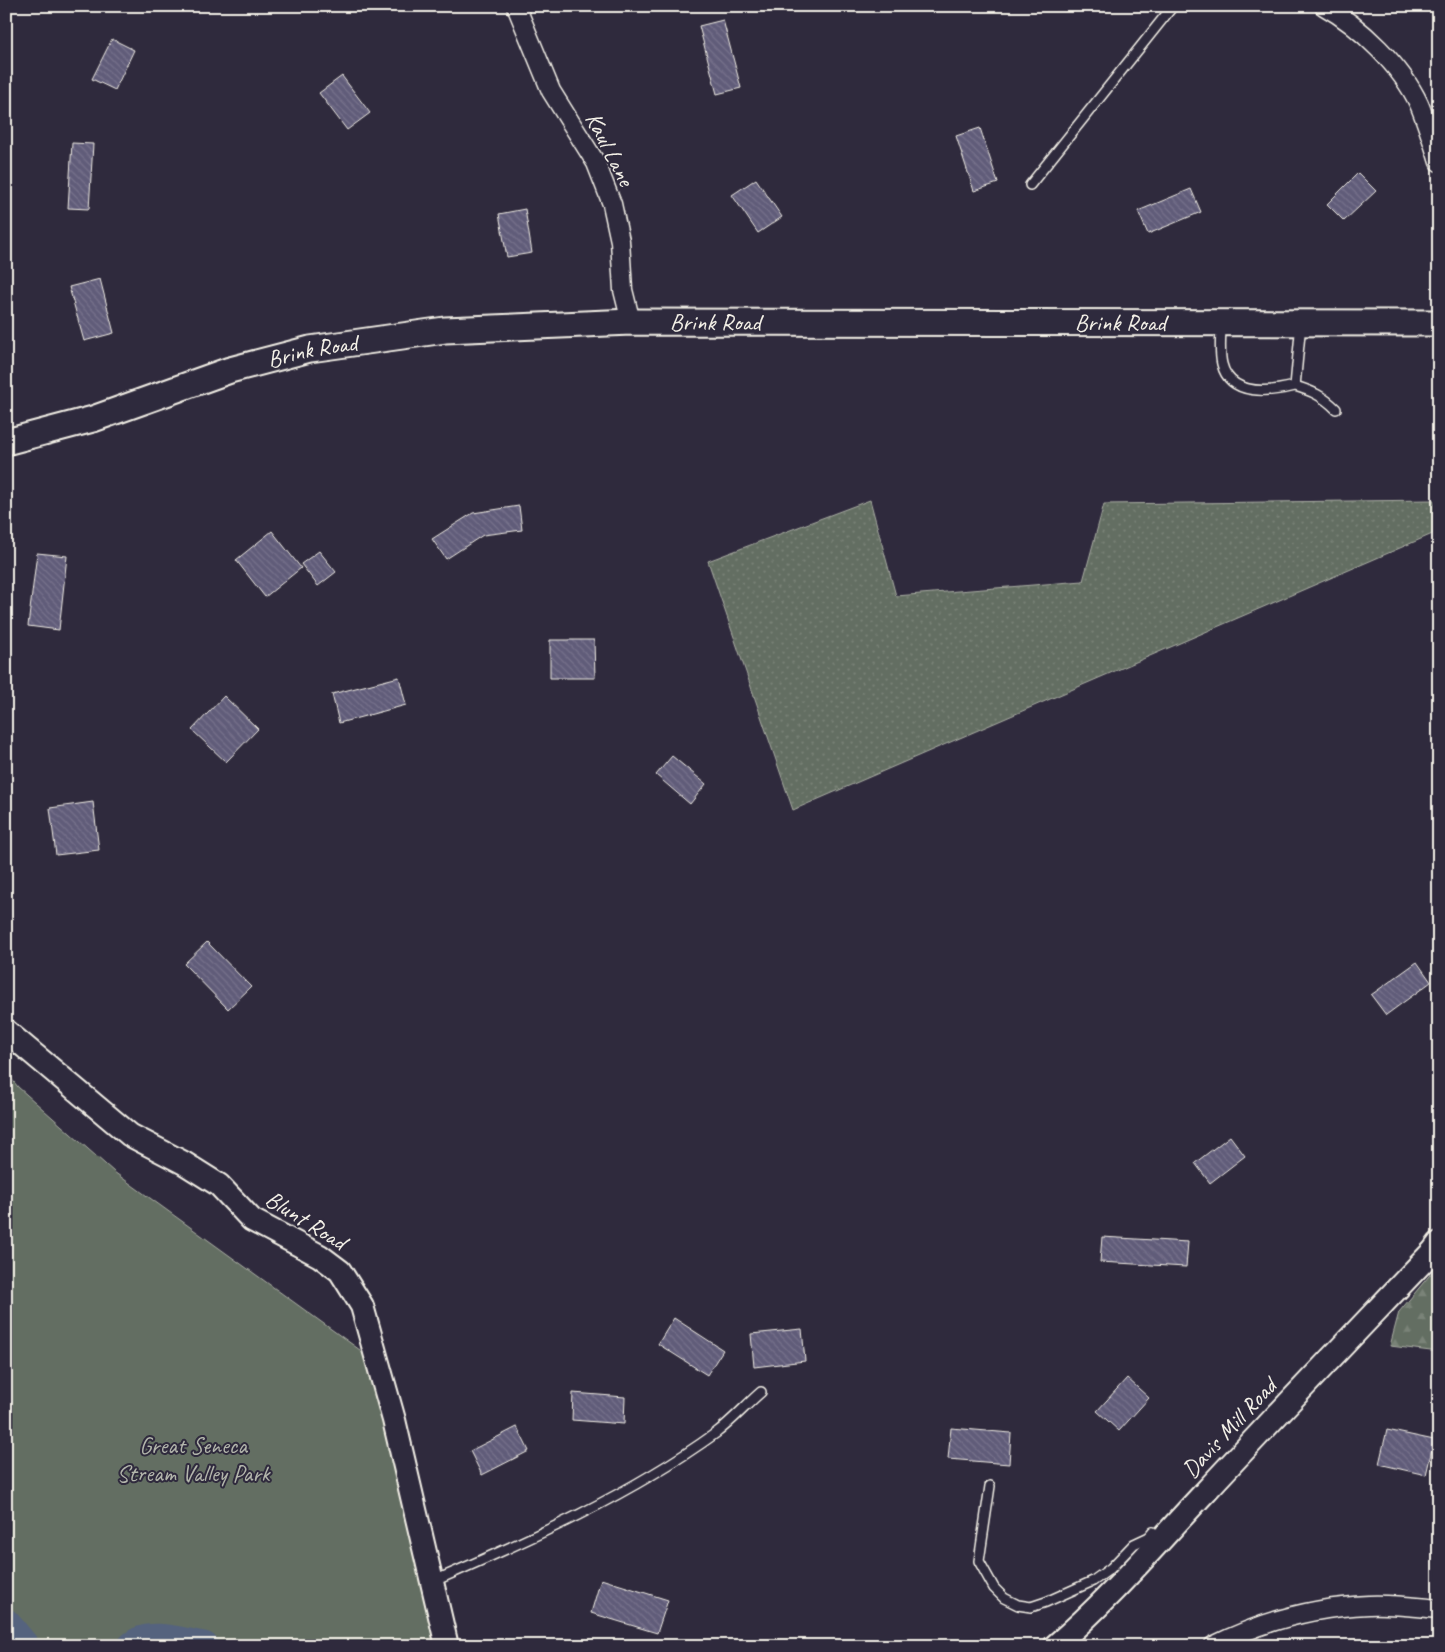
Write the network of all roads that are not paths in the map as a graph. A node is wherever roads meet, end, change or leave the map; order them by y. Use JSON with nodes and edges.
{"nodes":[{"id":1,"x":516,"y":6,"type":"edge"},
{"id":2,"x":1173,"y":6,"type":"edge"},
{"id":3,"x":1324,"y":6,"type":"edge"},
{"id":4,"x":1439,"y":162,"type":"edge"},
{"id":5,"x":1030,"y":185,"type":"dead end"},
{"id":6,"x":631,"y":322,"type":"junction"},
{"id":7,"x":1221,"y":322,"type":"junction"},
{"id":8,"x":1301,"y":322,"type":"junction"},
{"id":9,"x":1439,"y":323,"type":"edge"},
{"id":10,"x":1295,"y":386,"type":"junction"},
{"id":11,"x":1336,"y":409,"type":"dead end"},
{"id":12,"x":6,"y":442,"type":"edge"},
{"id":13,"x":6,"y":1031,"type":"edge"},
{"id":14,"x":1439,"y":1243,"type":"edge"},
{"id":15,"x":761,"y":1392,"type":"dead end"},
{"id":16,"x":990,"y":1486,"type":"dead end"},
{"id":17,"x":1161,"y":1538,"type":"junction"},
{"id":18,"x":434,"y":1581,"type":"junction"},
{"id":19,"x":1439,"y":1609,"type":"edge"},
{"id":20,"x":447,"y":1646,"type":"edge"},
{"id":21,"x":1056,"y":1646,"type":"edge"},
{"id":22,"x":1214,"y":1646,"type":"edge"}],
"edges":[{"from":1,"to":6,"type":"street","name":"Kaul Lane"},
{"from":2,"to":5,"type":"lane"},
{"from":3,"to":4,"type":"street"},
{"from":6,"to":7,"type":"main road","name":"Brink Road"},
{"from":6,"to":12,"type":"main road","name":"Brink Road"},
{"from":7,"to":8,"type":"main road","name":"Brink Road"},
{"from":7,"to":10,"type":"lane"},
{"from":8,"to":9,"type":"main road","name":"Brink Road"},
{"from":8,"to":10,"type":"lane"},
{"from":10,"to":11,"type":"lane"},
{"from":13,"to":18,"type":"street","name":"Blunt Road"},
{"from":14,"to":17,"type":"street","name":"Davis Mill Road"},
{"from":15,"to":18,"type":"lane"},
{"from":16,"to":17,"type":"lane"},
{"from":17,"to":21,"type":"street","name":"Davis Mill Road"},
{"from":18,"to":20,"type":"street","name":"Blunt Road"},
{"from":19,"to":22,"type":"street"}]}
